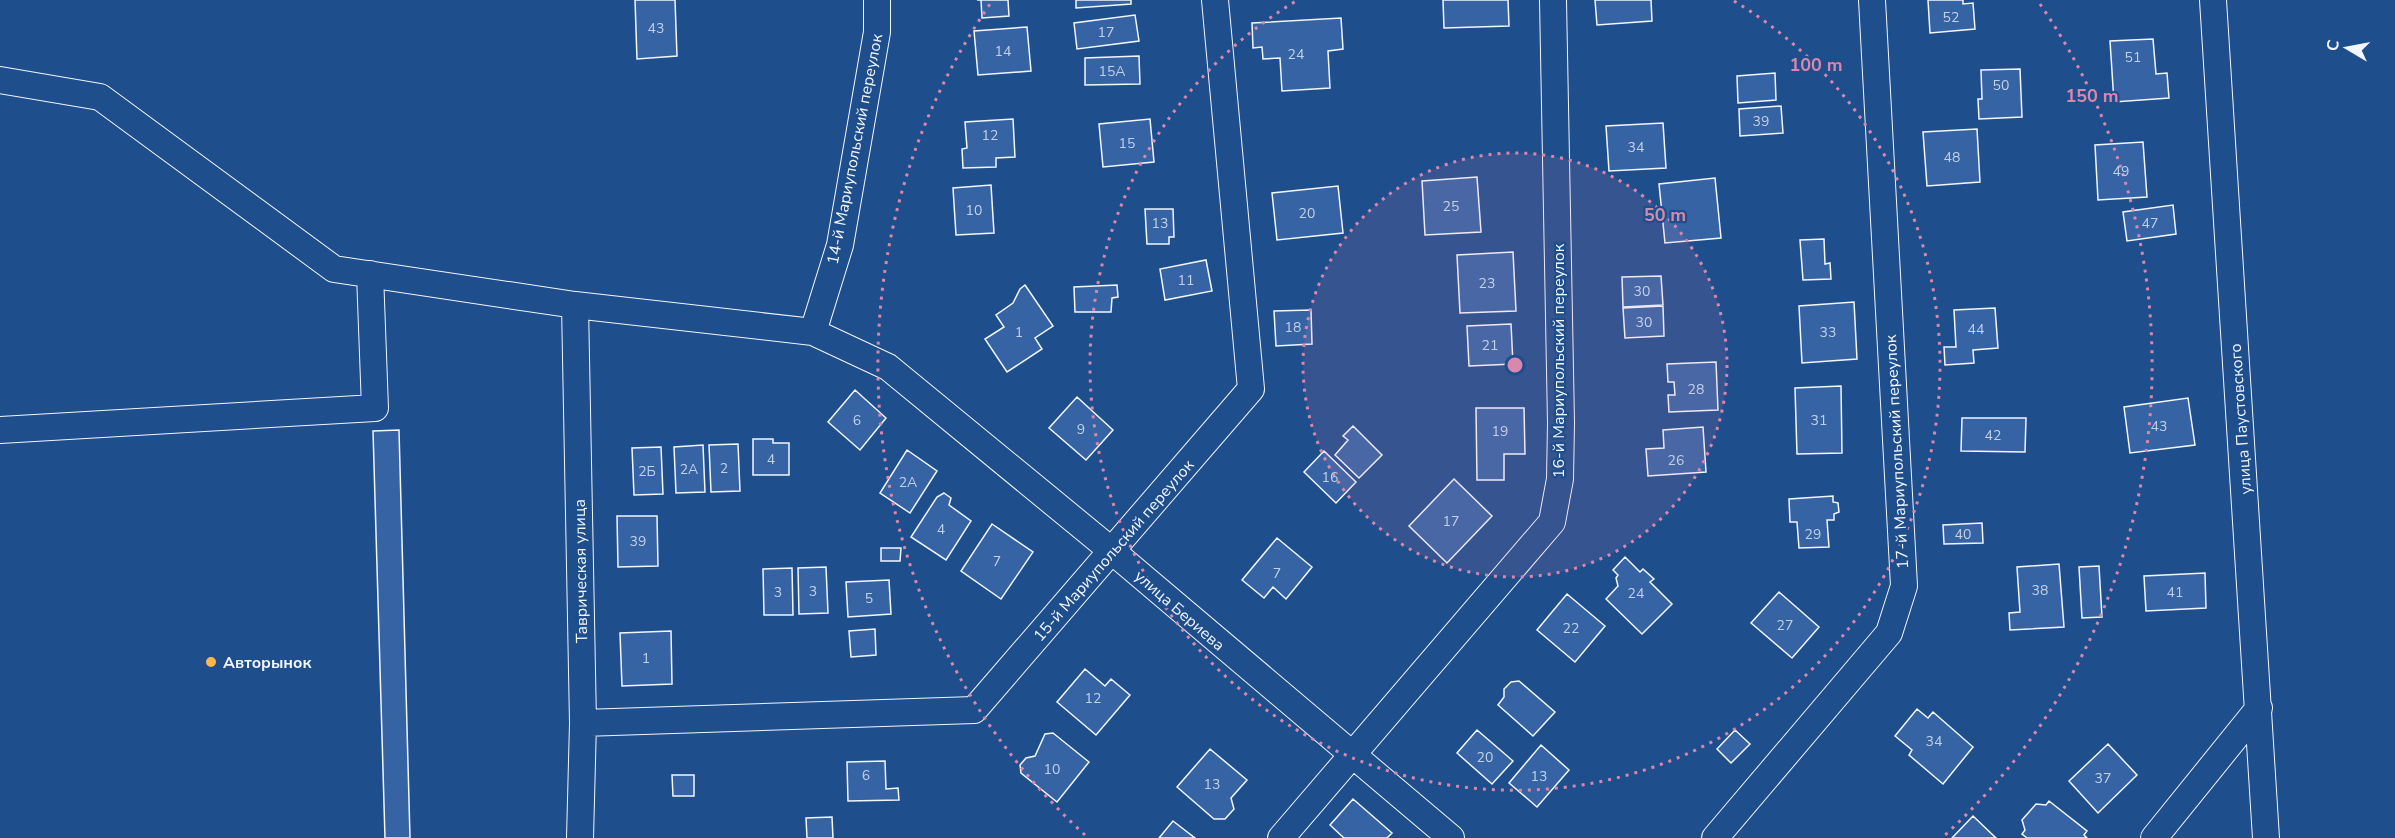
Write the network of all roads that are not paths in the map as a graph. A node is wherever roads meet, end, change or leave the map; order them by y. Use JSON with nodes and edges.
{"nodes":[{"id":1,"x":877,"y":0,"type":"edge"},
{"id":2,"x":1215,"y":0,"type":"edge"},
{"id":3,"x":1553,"y":0,"type":"edge"},
{"id":4,"x":1872,"y":0,"type":"edge"},
{"id":5,"x":2213,"y":0,"type":"edge"},
{"id":6,"x":0,"y":80,"type":"edge"},
{"id":7,"x":370,"y":274,"type":"junction"},
{"id":8,"x":575,"y":305,"type":"junction"},
{"id":9,"x":813,"y":332,"type":"junction"},
{"id":10,"x":0,"y":429,"type":"edge"},
{"id":11,"x":1112,"y":551,"type":"junction"},
{"id":12,"x":2259,"y":708,"type":"junction"},
{"id":13,"x":584,"y":723,"type":"junction"},
{"id":14,"x":1351,"y":756,"type":"junction"},
{"id":15,"x":580,"y":838,"type":"edge"},
{"id":16,"x":1281,"y":838,"type":"edge"},
{"id":17,"x":1451,"y":838,"type":"edge"},
{"id":18,"x":1715,"y":838,"type":"edge"},
{"id":19,"x":2154,"y":838,"type":"edge"},
{"id":20,"x":2266,"y":838,"type":"edge"}],
"edges":[{"from":1,"to":9,"type":"street","name":"14-й Мариупольский переулок"},
{"from":2,"to":11,"type":"street","name":"15-й Мариупольский переулок"},
{"from":3,"to":14,"type":"street","name":"16-й Мариупольский переулок"},
{"from":4,"to":18,"type":"street","name":"17-й Мариупольский переулок"},
{"from":5,"to":12,"type":"street","name":"улица Паустовского"},
{"from":6,"to":7,"type":"street","name":"улица Бериева"},
{"from":7,"to":8,"type":"street","name":"улица Бериева"},
{"from":7,"to":10,"type":"street"},
{"from":8,"to":9,"type":"street","name":"улица Бериева"},
{"from":8,"to":13,"type":"street","name":"Таврическая улица"},
{"from":9,"to":11,"type":"street","name":"улица Бериева"},
{"from":11,"to":13,"type":"street","name":"15-й Мариупольский переулок"},
{"from":11,"to":14,"type":"street","name":"улица Бериева"},
{"from":12,"to":19,"type":"street"},
{"from":12,"to":20,"type":"street","name":"улица Паустовского"},
{"from":13,"to":15,"type":"street","name":"Таврическая улица"},
{"from":14,"to":16,"type":"street","name":"16-й Мариупольский переулок"},
{"from":14,"to":17,"type":"street","name":"улица Бериева"}]}
